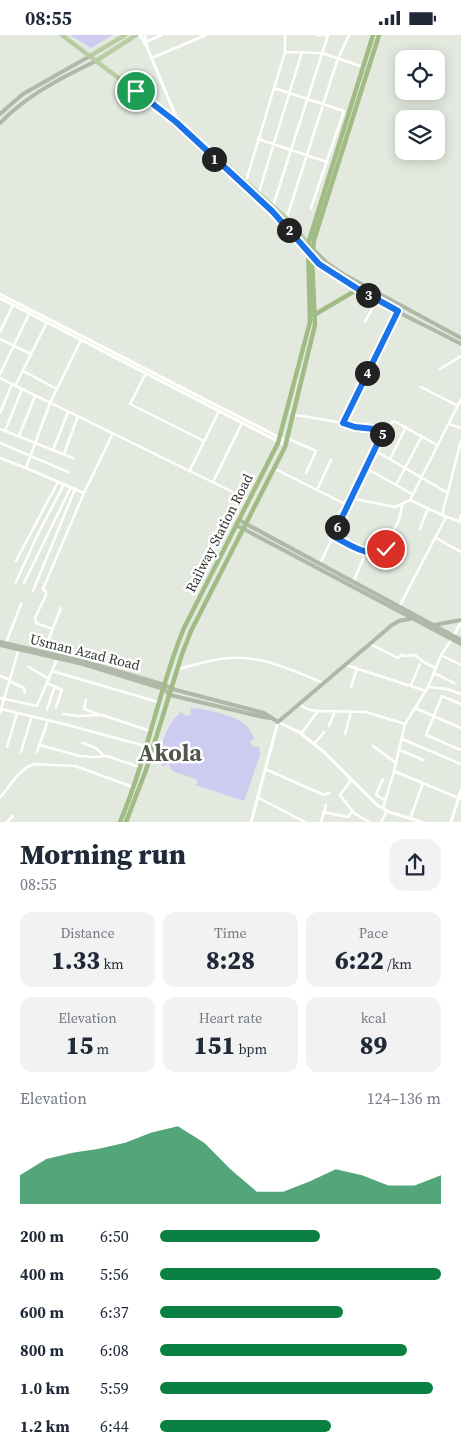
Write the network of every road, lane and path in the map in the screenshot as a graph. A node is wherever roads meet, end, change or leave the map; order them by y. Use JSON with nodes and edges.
{"nodes":[{"id":1,"x":62,"y":35,"type":"edge"},
{"id":2,"x":125,"y":35,"type":"edge"},
{"id":3,"x":136,"y":35,"type":"edge"},
{"id":4,"x":140,"y":35,"type":"edge"},
{"id":5,"x":144,"y":35,"type":"edge"},
{"id":6,"x":162,"y":35,"type":"edge"},
{"id":7,"x":206,"y":35,"type":"edge"},
{"id":8,"x":285,"y":35,"type":"edge"},
{"id":9,"x":317,"y":35,"type":"edge"},
{"id":10,"x":328,"y":35,"type":"edge"},
{"id":11,"x":349,"y":35,"type":"edge"},
{"id":12,"x":373,"y":35,"type":"edge"},
{"id":13,"x":378,"y":35,"type":"edge"},
{"id":14,"x":145,"y":42,"type":"junction"},
{"id":15,"x":286,"y":52,"type":"junction"},
{"id":16,"x":302,"y":53,"type":"junction"},
{"id":17,"x":322,"y":53,"type":"junction"},
{"id":18,"x":90,"y":56,"type":"junction"},
{"id":19,"x":152,"y":58,"type":"junction"},
{"id":20,"x":338,"y":59,"type":"junction"},
{"id":21,"x":96,"y":61,"type":"junction"},
{"id":22,"x":363,"y":67,"type":"junction"},
{"id":23,"x":274,"y":88,"type":"junction"},
{"id":24,"x":290,"y":93,"type":"junction"},
{"id":25,"x":307,"y":99,"type":"junction"},
{"id":26,"x":323,"y":104,"type":"junction"},
{"id":27,"x":0,"y":114,"type":"edge"},
{"id":28,"x":0,"y":123,"type":"edge"},
{"id":29,"x":179,"y":125,"type":"junction"},
{"id":30,"x":258,"y":139,"type":"junction"},
{"id":31,"x":201,"y":145,"type":"junction"},
{"id":32,"x":274,"y":145,"type":"junction"},
{"id":33,"x":291,"y":151,"type":"junction"},
{"id":34,"x":306,"y":155,"type":"junction"},
{"id":35,"x":327,"y":162,"type":"junction"},
{"id":36,"x":246,"y":181,"type":"junction"},
{"id":37,"x":258,"y":192,"type":"junction"},
{"id":38,"x":273,"y":206,"type":"junction"},
{"id":39,"x":311,"y":208,"type":"dead end"},
{"id":40,"x":287,"y":219,"type":"junction"},
{"id":41,"x":309,"y":247,"type":"junction"},
{"id":42,"x":312,"y":258,"type":"junction"},
{"id":43,"x":358,"y":289,"type":"junction"},
{"id":44,"x":0,"y":294,"type":"edge"},
{"id":45,"x":0,"y":298,"type":"edge"},
{"id":46,"x":377,"y":300,"type":"junction"},
{"id":47,"x":13,"y":305,"type":"junction"},
{"id":48,"x":398,"y":311,"type":"junction"},
{"id":49,"x":31,"y":312,"type":"junction"},
{"id":50,"x":313,"y":315,"type":"junction"},
{"id":51,"x":47,"y":322,"type":"junction"},
{"id":52,"x":365,"y":322,"type":"dead end"},
{"id":53,"x":0,"y":332,"type":"edge"},
{"id":54,"x":461,"y":338,"type":"edge"},
{"id":55,"x":0,"y":339,"type":"edge"},
{"id":56,"x":81,"y":340,"type":"junction"},
{"id":57,"x":461,"y":344,"type":"edge"},
{"id":58,"x":14,"y":346,"type":"junction"},
{"id":59,"x":31,"y":354,"type":"junction"},
{"id":60,"x":461,"y":356,"type":"edge"},
{"id":61,"x":440,"y":369,"type":"dead end"},
{"id":62,"x":23,"y":371,"type":"junction"},
{"id":63,"x":146,"y":373,"type":"junction"},
{"id":64,"x":0,"y":374,"type":"edge"},
{"id":65,"x":0,"y":378,"type":"edge"},
{"id":66,"x":14,"y":385,"type":"junction"},
{"id":67,"x":421,"y":387,"type":"dead end"},
{"id":68,"x":22,"y":389,"type":"junction"},
{"id":69,"x":57,"y":389,"type":"junction"},
{"id":70,"x":35,"y":396,"type":"junction"},
{"id":71,"x":461,"y":399,"type":"edge"},
{"id":72,"x":50,"y":403,"type":"junction"},
{"id":73,"x":458,"y":406,"type":"junction"},
{"id":74,"x":219,"y":411,"type":"junction"},
{"id":75,"x":68,"y":412,"type":"junction"},
{"id":76,"x":0,"y":413,"type":"edge"},
{"id":77,"x":293,"y":415,"type":"junction"},
{"id":78,"x":78,"y":417,"type":"junction"},
{"id":79,"x":242,"y":423,"type":"junction"},
{"id":80,"x":343,"y":423,"type":"junction"},
{"id":81,"x":448,"y":424,"type":"junction"},
{"id":82,"x":406,"y":427,"type":"junction"},
{"id":83,"x":461,"y":428,"type":"edge"},
{"id":84,"x":0,"y":429,"type":"edge"},
{"id":85,"x":384,"y":430,"type":"junction"},
{"id":86,"x":5,"y":431,"type":"junction"},
{"id":87,"x":113,"y":433,"type":"junction"},
{"id":88,"x":422,"y":436,"type":"junction"},
{"id":89,"x":19,"y":437,"type":"junction"},
{"id":90,"x":279,"y":440,"type":"junction"},
{"id":91,"x":204,"y":441,"type":"junction"},
{"id":92,"x":286,"y":441,"type":"junction"},
{"id":93,"x":461,"y":441,"type":"edge"},
{"id":94,"x":0,"y":443,"type":"edge"},
{"id":95,"x":36,"y":443,"type":"junction"},
{"id":96,"x":437,"y":445,"type":"junction"},
{"id":97,"x":53,"y":450,"type":"junction"},
{"id":98,"x":374,"y":450,"type":"junction"},
{"id":99,"x":64,"y":454,"type":"junction"},
{"id":100,"x":31,"y":456,"type":"junction"},
{"id":101,"x":0,"y":458,"type":"edge"},
{"id":102,"x":73,"y":458,"type":"dead end"},
{"id":103,"x":390,"y":459,"type":"junction"},
{"id":104,"x":331,"y":460,"type":"dead end"},
{"id":105,"x":366,"y":467,"type":"junction"},
{"id":106,"x":405,"y":467,"type":"junction"},
{"id":107,"x":26,"y":468,"type":"junction"},
{"id":108,"x":274,"y":469,"type":"junction"},
{"id":109,"x":190,"y":470,"type":"junction"},
{"id":110,"x":68,"y":472,"type":"dead end"},
{"id":111,"x":306,"y":473,"type":"dead end"},
{"id":112,"x":421,"y":477,"type":"junction"},
{"id":113,"x":58,"y":482,"type":"junction"},
{"id":114,"x":213,"y":482,"type":"junction"},
{"id":115,"x":64,"y":484,"type":"junction"},
{"id":116,"x":396,"y":485,"type":"junction"},
{"id":117,"x":73,"y":488,"type":"junction"},
{"id":118,"x":317,"y":490,"type":"junction"},
{"id":119,"x":84,"y":493,"type":"junction"},
{"id":120,"x":448,"y":493,"type":"junction"},
{"id":121,"x":412,"y":495,"type":"junction"},
{"id":122,"x":410,"y":499,"type":"junction"},
{"id":123,"x":249,"y":500,"type":"junction"},
{"id":124,"x":350,"y":500,"type":"junction"},
{"id":125,"x":347,"y":505,"type":"junction"},
{"id":126,"x":402,"y":505,"type":"junction"},
{"id":127,"x":428,"y":508,"type":"junction"},
{"id":128,"x":442,"y":515,"type":"junction"},
{"id":129,"x":461,"y":515,"type":"edge"},
{"id":130,"x":446,"y":517,"type":"junction"},
{"id":131,"x":239,"y":520,"type":"junction"},
{"id":132,"x":460,"y":521,"type":"edge"},
{"id":133,"x":246,"y":523,"type":"junction"},
{"id":134,"x":236,"y":525,"type":"junction"},
{"id":135,"x":243,"y":529,"type":"junction"},
{"id":136,"x":420,"y":529,"type":"dead end"},
{"id":137,"x":333,"y":536,"type":"junction"},
{"id":138,"x":436,"y":538,"type":"junction"},
{"id":139,"x":366,"y":552,"type":"junction"},
{"id":140,"x":461,"y":552,"type":"edge"},
{"id":141,"x":16,"y":561,"type":"dead end"},
{"id":142,"x":320,"y":564,"type":"junction"},
{"id":143,"x":16,"y":582,"type":"dead end"},
{"id":144,"x":24,"y":583,"type":"dead end"},
{"id":145,"x":352,"y":585,"type":"junction"},
{"id":146,"x":33,"y":591,"type":"dead end"},
{"id":147,"x":21,"y":604,"type":"dead end"},
{"id":148,"x":61,"y":608,"type":"dead end"},
{"id":149,"x":399,"y":609,"type":"junction"},
{"id":150,"x":419,"y":617,"type":"junction"},
{"id":151,"x":413,"y":619,"type":"junction"},
{"id":152,"x":399,"y":621,"type":"junction"},
{"id":153,"x":461,"y":621,"type":"edge"},
{"id":154,"x":434,"y":625,"type":"junction"},
{"id":155,"x":53,"y":629,"type":"junction"},
{"id":156,"x":453,"y":638,"type":"junction"},
{"id":157,"x":461,"y":640,"type":"edge"},
{"id":158,"x":3,"y":644,"type":"edge"},
{"id":159,"x":370,"y":644,"type":"junction"},
{"id":160,"x":461,"y":644,"type":"edge"},
{"id":161,"x":19,"y":649,"type":"junction"},
{"id":162,"x":43,"y":653,"type":"junction"},
{"id":163,"x":441,"y":655,"type":"junction"},
{"id":164,"x":57,"y":659,"type":"junction"},
{"id":165,"x":420,"y":664,"type":"dead end"},
{"id":166,"x":345,"y":665,"type":"junction"},
{"id":167,"x":461,"y":665,"type":"edge"},
{"id":168,"x":29,"y":667,"type":"dead end"},
{"id":169,"x":357,"y":668,"type":"junction"},
{"id":170,"x":436,"y":668,"type":"junction"},
{"id":171,"x":178,"y":669,"type":"junction"},
{"id":172,"x":52,"y":671,"type":"junction"},
{"id":173,"x":434,"y":673,"type":"junction"},
{"id":174,"x":0,"y":676,"type":"edge"},
{"id":175,"x":49,"y":679,"type":"junction"},
{"id":176,"x":9,"y":681,"type":"junction"},
{"id":177,"x":47,"y":683,"type":"junction"},
{"id":178,"x":325,"y":683,"type":"junction"},
{"id":179,"x":454,"y":683,"type":"dead end"},
{"id":180,"x":411,"y":685,"type":"junction"},
{"id":181,"x":55,"y":686,"type":"junction"},
{"id":182,"x":164,"y":687,"type":"junction"},
{"id":183,"x":351,"y":687,"type":"dead end"},
{"id":184,"x":428,"y":687,"type":"junction"},
{"id":185,"x":172,"y":689,"type":"junction"},
{"id":186,"x":426,"y":691,"type":"junction"},
{"id":187,"x":25,"y":693,"type":"dead end"},
{"id":188,"x":461,"y":694,"type":"edge"},
{"id":189,"x":170,"y":695,"type":"junction"},
{"id":190,"x":2,"y":698,"type":"edge"},
{"id":191,"x":86,"y":700,"type":"dead end"},
{"id":192,"x":160,"y":702,"type":"junction"},
{"id":193,"x":215,"y":702,"type":"junction"},
{"id":194,"x":298,"y":704,"type":"junction"},
{"id":195,"x":461,"y":704,"type":"edge"},
{"id":196,"x":56,"y":707,"type":"dead end"},
{"id":197,"x":416,"y":708,"type":"junction"},
{"id":198,"x":1,"y":709,"type":"edge"},
{"id":199,"x":47,"y":709,"type":"dead end"},
{"id":200,"x":318,"y":711,"type":"junction"},
{"id":201,"x":335,"y":711,"type":"junction"},
{"id":202,"x":351,"y":712,"type":"junction"},
{"id":203,"x":0,"y":713,"type":"edge"},
{"id":204,"x":18,"y":713,"type":"junction"},
{"id":205,"x":64,"y":713,"type":"dead end"},
{"id":206,"x":99,"y":715,"type":"junction"},
{"id":207,"x":32,"y":717,"type":"junction"},
{"id":208,"x":434,"y":717,"type":"junction"},
{"id":209,"x":48,"y":720,"type":"junction"},
{"id":210,"x":278,"y":722,"type":"junction"},
{"id":211,"x":406,"y":724,"type":"junction"},
{"id":212,"x":329,"y":726,"type":"dead end"},
{"id":213,"x":461,"y":728,"type":"edge"},
{"id":214,"x":151,"y":731,"type":"junction"},
{"id":215,"x":324,"y":732,"type":"dead end"},
{"id":216,"x":301,"y":734,"type":"junction"},
{"id":217,"x":345,"y":734,"type":"dead end"},
{"id":218,"x":402,"y":739,"type":"junction"},
{"id":219,"x":83,"y":743,"type":"dead end"},
{"id":220,"x":314,"y":744,"type":"junction"},
{"id":221,"x":39,"y":745,"type":"junction"},
{"id":222,"x":147,"y":746,"type":"junction"},
{"id":223,"x":373,"y":746,"type":"dead end"},
{"id":224,"x":7,"y":747,"type":"dead end"},
{"id":225,"x":400,"y":749,"type":"junction"},
{"id":226,"x":461,"y":750,"type":"edge"},
{"id":227,"x":21,"y":752,"type":"dead end"},
{"id":228,"x":37,"y":752,"type":"dead end"},
{"id":229,"x":104,"y":756,"type":"junction"},
{"id":230,"x":423,"y":759,"type":"dead end"},
{"id":231,"x":396,"y":763,"type":"junction"},
{"id":232,"x":461,"y":764,"type":"edge"},
{"id":233,"x":140,"y":767,"type":"junction"},
{"id":234,"x":266,"y":769,"type":"junction"},
{"id":235,"x":394,"y":771,"type":"junction"},
{"id":236,"x":383,"y":779,"type":"dead end"},
{"id":237,"x":352,"y":780,"type":"junction"},
{"id":238,"x":423,"y":783,"type":"junction"},
{"id":239,"x":133,"y":787,"type":"junction"},
{"id":240,"x":461,"y":790,"type":"edge"},
{"id":241,"x":329,"y":793,"type":"dead end"},
{"id":242,"x":257,"y":797,"type":"junction"},
{"id":243,"x":0,"y":798,"type":"edge"},
{"id":244,"x":459,"y":798,"type":"edge"},
{"id":245,"x":385,"y":800,"type":"junction"},
{"id":246,"x":326,"y":805,"type":"dead end"},
{"id":247,"x":383,"y":808,"type":"junction"},
{"id":248,"x":352,"y":811,"type":"junction"},
{"id":249,"x":387,"y":811,"type":"junction"},
{"id":250,"x":323,"y":813,"type":"junction"},
{"id":251,"x":12,"y":817,"type":"dead end"},
{"id":252,"x":410,"y":819,"type":"junction"},
{"id":253,"x":7,"y":822,"type":"edge"},
{"id":254,"x":120,"y":822,"type":"edge"},
{"id":255,"x":126,"y":822,"type":"edge"},
{"id":256,"x":251,"y":822,"type":"edge"},
{"id":257,"x":305,"y":822,"type":"edge"},
{"id":258,"x":321,"y":822,"type":"edge"},
{"id":259,"x":369,"y":822,"type":"edge"},
{"id":260,"x":381,"y":822,"type":"edge"},
{"id":261,"x":422,"y":822,"type":"edge"},
{"id":262,"x":451,"y":822,"type":"edge"}],
"edges":[{"from":1,"to":18,"type":"main road"},
{"from":2,"to":18,"type":"main road"},
{"from":3,"to":21,"type":"main road"},
{"from":4,"to":14,"type":"street"},
{"from":5,"to":14,"type":"street"},
{"from":6,"to":14,"type":"street"},
{"from":7,"to":19,"type":"street"},
{"from":8,"to":15,"type":"street"},
{"from":9,"to":10,"type":"street"},
{"from":10,"to":17,"type":"street"},
{"from":11,"to":20,"type":"street"},
{"from":12,"to":22,"type":"highway"},
{"from":13,"to":41,"type":"highway"},
{"from":14,"to":19,"type":"street"},
{"from":15,"to":16,"type":"street"},
{"from":15,"to":23,"type":"street"},
{"from":16,"to":17,"type":"street"},
{"from":16,"to":24,"type":"street"},
{"from":17,"to":20,"type":"street"},
{"from":17,"to":25,"type":"street"},
{"from":18,"to":21,"type":"main road"},
{"from":18,"to":27,"type":"main road"},
{"from":19,"to":29,"type":"street"},
{"from":20,"to":22,"type":"street"},
{"from":20,"to":26,"type":"street"},
{"from":21,"to":28,"type":"main road"},
{"from":21,"to":29,"type":"main road"},
{"from":22,"to":41,"type":"highway"},
{"from":23,"to":24,"type":"street"},
{"from":23,"to":30,"type":"street"},
{"from":24,"to":25,"type":"street"},
{"from":24,"to":32,"type":"street"},
{"from":25,"to":26,"type":"street"},
{"from":25,"to":33,"type":"street"},
{"from":26,"to":34,"type":"street"},
{"from":26,"to":35,"type":"street"},
{"from":29,"to":31,"type":"main road"},
{"from":30,"to":32,"type":"street"},
{"from":30,"to":36,"type":"street"},
{"from":31,"to":36,"type":"main road"},
{"from":31,"to":41,"type":"main road"},
{"from":32,"to":33,"type":"street"},
{"from":32,"to":37,"type":"street"},
{"from":33,"to":34,"type":"street"},
{"from":33,"to":38,"type":"street"},
{"from":34,"to":35,"type":"street"},
{"from":34,"to":40,"type":"street"},
{"from":35,"to":39,"type":"street"},
{"from":36,"to":37,"type":"main road"},
{"from":37,"to":38,"type":"main road"},
{"from":38,"to":40,"type":"main road"},
{"from":40,"to":41,"type":"main road"},
{"from":41,"to":42,"type":"main road"},
{"from":41,"to":50,"type":"highway","name":"Railway Station Road"},
{"from":41,"to":54,"type":"main road"},
{"from":42,"to":43,"type":"main road"},
{"from":42,"to":50,"type":"highway","name":"Railway Station Road"},
{"from":43,"to":46,"type":"main road"},
{"from":43,"to":50,"type":"highway"},
{"from":44,"to":49,"type":"street"},
{"from":45,"to":47,"type":"street"},
{"from":46,"to":48,"type":"main road"},
{"from":46,"to":52,"type":"street"},
{"from":47,"to":49,"type":"street"},
{"from":47,"to":53,"type":"street"},
{"from":48,"to":57,"type":"main road"},
{"from":48,"to":80,"type":"street"},
{"from":49,"to":51,"type":"street"},
{"from":49,"to":58,"type":"street"},
{"from":49,"to":90,"type":"street"},
{"from":50,"to":77,"type":"highway","name":"Railway Station Road"},
{"from":50,"to":90,"type":"highway","name":"Railway Station Road"},
{"from":51,"to":56,"type":"street"},
{"from":51,"to":59,"type":"street"},
{"from":55,"to":58,"type":"street"},
{"from":56,"to":63,"type":"street"},
{"from":56,"to":69,"type":"street"},
{"from":58,"to":59,"type":"street"},
{"from":58,"to":64,"type":"street"},
{"from":59,"to":62,"type":"street"},
{"from":60,"to":61,"type":"street"},
{"from":62,"to":66,"type":"street"},
{"from":62,"to":69,"type":"street"},
{"from":63,"to":74,"type":"street"},
{"from":63,"to":91,"type":"street"},
{"from":65,"to":66,"type":"street"},
{"from":66,"to":68,"type":"street"},
{"from":66,"to":76,"type":"street"},
{"from":67,"to":73,"type":"street"},
{"from":68,"to":70,"type":"street"},
{"from":68,"to":86,"type":"street"},
{"from":69,"to":72,"type":"street"},
{"from":70,"to":72,"type":"street"},
{"from":70,"to":89,"type":"street"},
{"from":71,"to":73,"type":"street"},
{"from":72,"to":75,"type":"street"},
{"from":72,"to":95,"type":"street"},
{"from":73,"to":81,"type":"street"},
{"from":74,"to":79,"type":"street"},
{"from":74,"to":91,"type":"street"},
{"from":75,"to":78,"type":"street"},
{"from":75,"to":97,"type":"street"},
{"from":77,"to":80,"type":"street"},
{"from":77,"to":92,"type":"highway","name":"Railway Station Road"},
{"from":78,"to":87,"type":"street"},
{"from":78,"to":99,"type":"street"},
{"from":79,"to":90,"type":"street"},
{"from":79,"to":114,"type":"street"},
{"from":80,"to":85,"type":"street"},
{"from":81,"to":83,"type":"street"},
{"from":81,"to":96,"type":"street"},
{"from":82,"to":85,"type":"street"},
{"from":82,"to":88,"type":"street"},
{"from":82,"to":103,"type":"street"},
{"from":84,"to":86,"type":"street"},
{"from":85,"to":98,"type":"street"},
{"from":86,"to":89,"type":"street"},
{"from":87,"to":109,"type":"street"},
{"from":87,"to":119,"type":"street"},
{"from":88,"to":96,"type":"street"},
{"from":88,"to":106,"type":"street"},
{"from":89,"to":95,"type":"street"},
{"from":90,"to":92,"type":"street"},
{"from":90,"to":123,"type":"highway","name":"Railway Station Road"},
{"from":91,"to":109,"type":"street"},
{"from":92,"to":108,"type":"highway","name":"Railway Station Road"},
{"from":92,"to":111,"type":"street"},
{"from":93,"to":120,"type":"street"},
{"from":94,"to":100,"type":"street"},
{"from":95,"to":97,"type":"street"},
{"from":95,"to":100,"type":"street"},
{"from":96,"to":112,"type":"street"},
{"from":97,"to":99,"type":"street"},
{"from":98,"to":103,"type":"street"},
{"from":98,"to":105,"type":"street"},
{"from":99,"to":102,"type":"street"},
{"from":100,"to":107,"type":"street"},
{"from":100,"to":110,"type":"street"},
{"from":101,"to":107,"type":"street"},
{"from":103,"to":106,"type":"street"},
{"from":104,"to":118,"type":"street"},
{"from":105,"to":116,"type":"street"},
{"from":105,"to":124,"type":"street"},
{"from":106,"to":112,"type":"street"},
{"from":106,"to":116,"type":"street"},
{"from":107,"to":113,"type":"street"},
{"from":108,"to":118,"type":"street"},
{"from":108,"to":133,"type":"highway","name":"Railway Station Road"},
{"from":109,"to":114,"type":"street"},
{"from":112,"to":120,"type":"street"},
{"from":112,"to":121,"type":"street"},
{"from":113,"to":115,"type":"street"},
{"from":113,"to":141,"type":"street"},
{"from":114,"to":123,"type":"street"},
{"from":115,"to":117,"type":"street"},
{"from":115,"to":143,"type":"street"},
{"from":116,"to":121,"type":"street"},
{"from":117,"to":119,"type":"street"},
{"from":117,"to":144,"type":"street"},
{"from":117,"to":146,"type":"street"},
{"from":118,"to":125,"type":"street"},
{"from":119,"to":155,"type":"street"},
{"from":120,"to":128,"type":"street"},
{"from":121,"to":122,"type":"street"},
{"from":122,"to":126,"type":"street"},
{"from":122,"to":127,"type":"street"},
{"from":123,"to":131,"type":"highway","name":"Railway Station Road"},
{"from":124,"to":125,"type":"street"},
{"from":124,"to":126,"type":"street"},
{"from":125,"to":137,"type":"street"},
{"from":126,"to":139,"type":"street"},
{"from":127,"to":128,"type":"street"},
{"from":127,"to":136,"type":"street"},
{"from":128,"to":130,"type":"street"},
{"from":129,"to":132,"type":"street"},
{"from":130,"to":132,"type":"street"},
{"from":130,"to":138,"type":"street"},
{"from":131,"to":133,"type":"main road"},
{"from":131,"to":134,"type":"highway","name":"Railway Station Road"},
{"from":133,"to":135,"type":"highway","name":"Railway Station Road"},
{"from":133,"to":142,"type":"main road"},
{"from":134,"to":135,"type":"main road"},
{"from":134,"to":182,"type":"highway","name":"Railway Station Road"},
{"from":135,"to":145,"type":"main road"},
{"from":135,"to":171,"type":"highway","name":"Railway Station Road"},
{"from":137,"to":139,"type":"street"},
{"from":137,"to":142,"type":"street"},
{"from":138,"to":140,"type":"street"},
{"from":138,"to":149,"type":"street"},
{"from":139,"to":145,"type":"street"},
{"from":142,"to":145,"type":"main road"},
{"from":145,"to":149,"type":"main road"},
{"from":147,"to":158,"type":"street"},
{"from":148,"to":155,"type":"street"},
{"from":149,"to":150,"type":"main road"},
{"from":149,"to":151,"type":"main road"},
{"from":149,"to":152,"type":"main road"},
{"from":150,"to":151,"type":"main road"},
{"from":150,"to":154,"type":"main road"},
{"from":151,"to":152,"type":"main road"},
{"from":151,"to":156,"type":"main road"},
{"from":152,"to":159,"type":"main road"},
{"from":153,"to":154,"type":"main road"},
{"from":153,"to":156,"type":"street"},
{"from":154,"to":156,"type":"main road"},
{"from":155,"to":162,"type":"street"},
{"from":156,"to":157,"type":"main road"},
{"from":156,"to":160,"type":"main road"},
{"from":156,"to":163,"type":"street"},
{"from":158,"to":161,"type":"main road","name":"Usman Azad Road"},
{"from":159,"to":166,"type":"main road"},
{"from":159,"to":170,"type":"street"},
{"from":161,"to":162,"type":"main road","name":"Usman Azad Road"},
{"from":161,"to":164,"type":"main road","name":"Usman Azad Road"},
{"from":161,"to":176,"type":"street"},
{"from":162,"to":182,"type":"main road","name":"Usman Azad Road"},
{"from":163,"to":167,"type":"street"},
{"from":163,"to":170,"type":"street"},
{"from":164,"to":172,"type":"street"},
{"from":164,"to":182,"type":"main road","name":"Usman Azad Road"},
{"from":165,"to":180,"type":"street"},
{"from":166,"to":169,"type":"street"},
{"from":166,"to":178,"type":"main road"},
{"from":168,"to":175,"type":"street"},
{"from":169,"to":180,"type":"street"},
{"from":169,"to":183,"type":"street"},
{"from":170,"to":173,"type":"street"},
{"from":171,"to":178,"type":"street"},
{"from":171,"to":185,"type":"highway","name":"Railway Station Road"},
{"from":172,"to":175,"type":"street"},
{"from":172,"to":192,"type":"street"},
{"from":173,"to":179,"type":"street"},
{"from":173,"to":184,"type":"street"},
{"from":174,"to":176,"type":"street"},
{"from":175,"to":177,"type":"street"},
{"from":176,"to":187,"type":"street"},
{"from":176,"to":190,"type":"street"},
{"from":177,"to":181,"type":"street"},
{"from":177,"to":190,"type":"street"},
{"from":178,"to":194,"type":"main road"},
{"from":180,"to":186,"type":"street"},
{"from":181,"to":196,"type":"street"},
{"from":181,"to":199,"type":"street"},
{"from":182,"to":185,"type":"main road"},
{"from":182,"to":189,"type":"main road"},
{"from":182,"to":192,"type":"highway","name":"Railway Station Road"},
{"from":184,"to":186,"type":"street"},
{"from":184,"to":188,"type":"street"},
{"from":185,"to":189,"type":"highway","name":"Railway Station Road"},
{"from":185,"to":193,"type":"main road"},
{"from":186,"to":197,"type":"street"},
{"from":189,"to":193,"type":"main road"},
{"from":189,"to":255,"type":"highway","name":"Railway Station Road"},
{"from":190,"to":198,"type":"street"},
{"from":191,"to":206,"type":"street"},
{"from":192,"to":214,"type":"highway","name":"Railway Station Road"},
{"from":193,"to":210,"type":"main road"},
{"from":194,"to":200,"type":"street"},
{"from":194,"to":210,"type":"main road"},
{"from":195,"to":208,"type":"street"},
{"from":197,"to":208,"type":"street"},
{"from":197,"to":211,"type":"street"},
{"from":198,"to":203,"type":"street"},
{"from":198,"to":204,"type":"street"},
{"from":200,"to":201,"type":"street"},
{"from":200,"to":216,"type":"street"},
{"from":201,"to":202,"type":"street"},
{"from":201,"to":212,"type":"street"},
{"from":202,"to":211,"type":"street"},
{"from":202,"to":217,"type":"street"},
{"from":204,"to":207,"type":"street"},
{"from":204,"to":224,"type":"street"},
{"from":205,"to":206,"type":"street"},
{"from":206,"to":214,"type":"street"},
{"from":207,"to":209,"type":"street"},
{"from":207,"to":227,"type":"street"},
{"from":208,"to":213,"type":"street"},
{"from":208,"to":226,"type":"street"},
{"from":209,"to":221,"type":"street"},
{"from":209,"to":222,"type":"street"},
{"from":210,"to":216,"type":"street"},
{"from":210,"to":234,"type":"street"},
{"from":211,"to":218,"type":"street"},
{"from":214,"to":222,"type":"highway","name":"Railway Station Road"},
{"from":215,"to":220,"type":"street"},
{"from":216,"to":220,"type":"street"},
{"from":218,"to":225,"type":"street"},
{"from":218,"to":232,"type":"street"},
{"from":219,"to":229,"type":"street"},
{"from":220,"to":237,"type":"street"},
{"from":221,"to":228,"type":"street"},
{"from":221,"to":229,"type":"street"},
{"from":222,"to":233,"type":"highway","name":"Railway Station Road"},
{"from":223,"to":231,"type":"street"},
{"from":225,"to":230,"type":"street"},
{"from":225,"to":231,"type":"street"},
{"from":229,"to":233,"type":"street"},
{"from":231,"to":235,"type":"street"},
{"from":233,"to":239,"type":"highway","name":"Railway Station Road"},
{"from":234,"to":241,"type":"street"},
{"from":234,"to":242,"type":"street"},
{"from":235,"to":238,"type":"street"},
{"from":235,"to":245,"type":"street"},
{"from":236,"to":245,"type":"street"},
{"from":237,"to":247,"type":"street"},
{"from":237,"to":248,"type":"street"},
{"from":238,"to":244,"type":"street"},
{"from":238,"to":252,"type":"street"},
{"from":239,"to":243,"type":"street"},
{"from":239,"to":254,"type":"highway","name":"Railway Station Road"},
{"from":240,"to":244,"type":"street"},
{"from":242,"to":256,"type":"street"},
{"from":242,"to":257,"type":"street"},
{"from":244,"to":262,"type":"street"},
{"from":245,"to":247,"type":"street"},
{"from":246,"to":250,"type":"street"},
{"from":247,"to":249,"type":"street"},
{"from":248,"to":250,"type":"street"},
{"from":248,"to":259,"type":"street"},
{"from":249,"to":252,"type":"street"},
{"from":249,"to":260,"type":"street"},
{"from":250,"to":258,"type":"street"},
{"from":251,"to":253,"type":"street"},
{"from":252,"to":261,"type":"street"}]}
